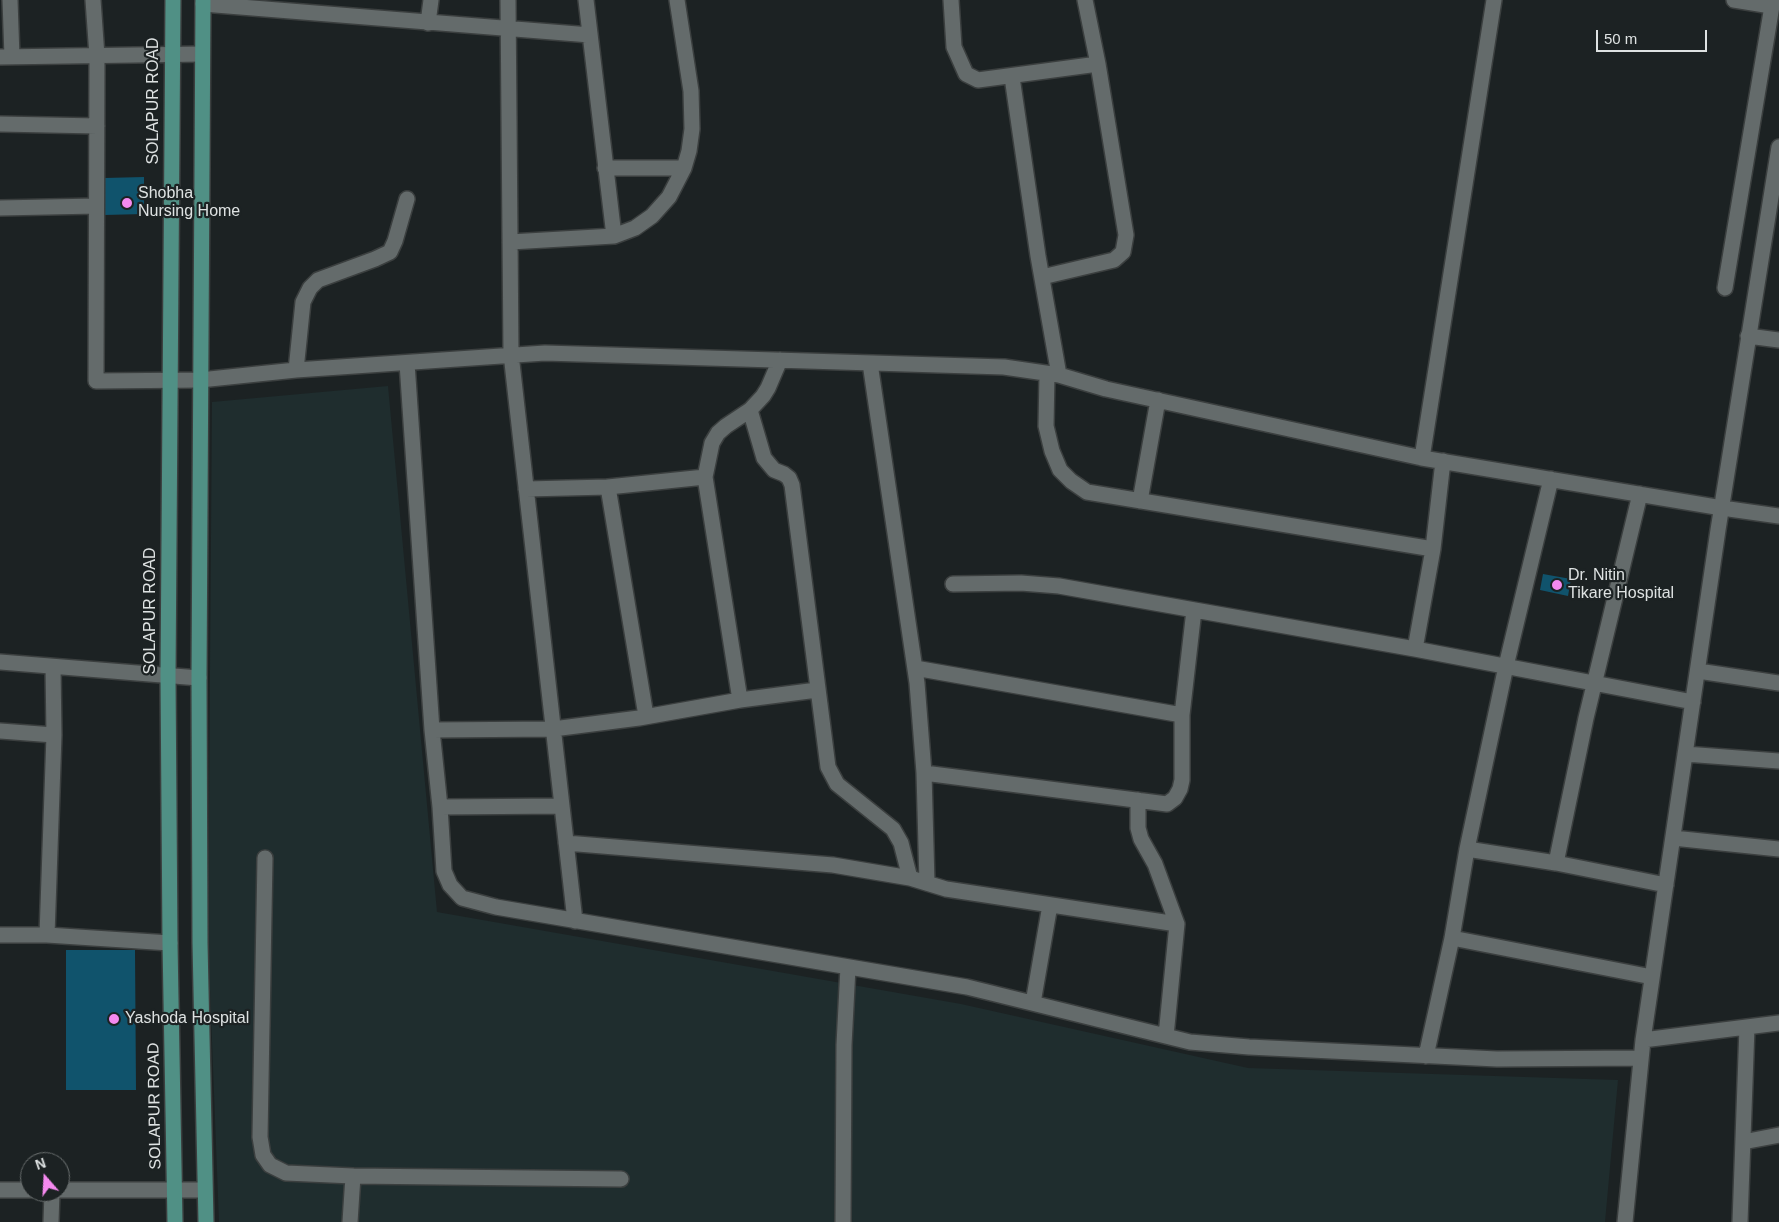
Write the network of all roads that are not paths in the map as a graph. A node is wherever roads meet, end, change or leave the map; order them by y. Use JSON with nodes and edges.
{"nodes":[{"id":1,"x":10,"y":0,"type":"edge"},
{"id":2,"x":93,"y":0,"type":"edge"},
{"id":3,"x":173,"y":0,"type":"edge"},
{"id":4,"x":431,"y":0,"type":"edge"},
{"id":5,"x":508,"y":0,"type":"edge"},
{"id":6,"x":586,"y":0,"type":"edge"},
{"id":7,"x":676,"y":0,"type":"edge"},
{"id":8,"x":951,"y":0,"type":"edge"},
{"id":9,"x":1085,"y":0,"type":"edge"},
{"id":10,"x":1494,"y":0,"type":"edge"},
{"id":11,"x":1734,"y":0,"type":"edge"},
{"id":12,"x":203,"y":2,"type":"edge"},
{"id":13,"x":1772,"y":3,"type":"edge"},
{"id":14,"x":300,"y":6,"type":"edge"},
{"id":15,"x":428,"y":23,"type":"junction"},
{"id":16,"x":508,"y":30,"type":"junction"},
{"id":17,"x":590,"y":35,"type":"junction"},
{"id":18,"x":172,"y":54,"type":"junction"},
{"id":19,"x":202,"y":54,"type":"junction"},
{"id":20,"x":97,"y":56,"type":"junction"},
{"id":21,"x":6,"y":57,"type":"edge"},
{"id":22,"x":1098,"y":64,"type":"junction"},
{"id":23,"x":1012,"y":76,"type":"junction"},
{"id":24,"x":0,"y":124,"type":"edge"},
{"id":25,"x":97,"y":126,"type":"junction"},
{"id":26,"x":1779,"y":147,"type":"edge"},
{"id":27,"x":605,"y":168,"type":"junction"},
{"id":28,"x":684,"y":168,"type":"junction"},
{"id":29,"x":407,"y":199,"type":"dead end"},
{"id":30,"x":96,"y":206,"type":"junction"},
{"id":31,"x":0,"y":208,"type":"edge"},
{"id":32,"x":614,"y":236,"type":"junction"},
{"id":33,"x":510,"y":242,"type":"junction"},
{"id":34,"x":1042,"y":277,"type":"junction"},
{"id":35,"x":1725,"y":288,"type":"dead end"},
{"id":36,"x":1748,"y":336,"type":"junction"},
{"id":37,"x":1779,"y":340,"type":"edge"},
{"id":38,"x":511,"y":354,"type":"junction"},
{"id":39,"x":780,"y":360,"type":"junction"},
{"id":40,"x":870,"y":363,"type":"junction"},
{"id":41,"x":406,"y":364,"type":"junction"},
{"id":42,"x":296,"y":370,"type":"junction"},
{"id":43,"x":1053,"y":374,"type":"junction"},
{"id":44,"x":170,"y":380,"type":"junction"},
{"id":45,"x":200,"y":380,"type":"junction"},
{"id":46,"x":1158,"y":400,"type":"junction"},
{"id":47,"x":750,"y":410,"type":"junction"},
{"id":48,"x":1422,"y":458,"type":"junction"},
{"id":49,"x":1443,"y":460,"type":"junction"},
{"id":50,"x":705,"y":477,"type":"junction"},
{"id":51,"x":1551,"y":479,"type":"junction"},
{"id":52,"x":608,"y":487,"type":"junction"},
{"id":53,"x":526,"y":489,"type":"junction"},
{"id":54,"x":1640,"y":494,"type":"junction"},
{"id":55,"x":1140,"y":501,"type":"junction"},
{"id":56,"x":1722,"y":508,"type":"junction"},
{"id":57,"x":1779,"y":516,"type":"edge"},
{"id":58,"x":1433,"y":549,"type":"junction"},
{"id":59,"x":953,"y":584,"type":"dead end"},
{"id":60,"x":1194,"y":610,"type":"junction"},
{"id":61,"x":1414,"y":649,"type":"junction"},
{"id":62,"x":0,"y":662,"type":"edge"},
{"id":63,"x":1506,"y":666,"type":"junction"},
{"id":64,"x":53,"y":667,"type":"junction"},
{"id":65,"x":915,"y":668,"type":"junction"},
{"id":66,"x":1698,"y":671,"type":"junction"},
{"id":67,"x":168,"y":676,"type":"junction"},
{"id":68,"x":199,"y":678,"type":"junction"},
{"id":69,"x":1594,"y":683,"type":"junction"},
{"id":70,"x":1779,"y":683,"type":"edge"},
{"id":71,"x":817,"y":690,"type":"junction"},
{"id":72,"x":740,"y":700,"type":"junction"},
{"id":73,"x":1693,"y":702,"type":"junction"},
{"id":74,"x":1182,"y":715,"type":"junction"},
{"id":75,"x":646,"y":716,"type":"junction"},
{"id":76,"x":553,"y":729,"type":"junction"},
{"id":77,"x":432,"y":730,"type":"junction"},
{"id":78,"x":0,"y":732,"type":"edge"},
{"id":79,"x":54,"y":735,"type":"junction"},
{"id":80,"x":1685,"y":754,"type":"junction"},
{"id":81,"x":1779,"y":761,"type":"edge"},
{"id":82,"x":924,"y":773,"type":"junction"},
{"id":83,"x":1138,"y":800,"type":"junction"},
{"id":84,"x":562,"y":806,"type":"junction"},
{"id":85,"x":440,"y":807,"type":"junction"},
{"id":86,"x":1673,"y":838,"type":"junction"},
{"id":87,"x":566,"y":843,"type":"junction"},
{"id":88,"x":1467,"y":849,"type":"junction"},
{"id":89,"x":1779,"y":849,"type":"edge"},
{"id":90,"x":265,"y":858,"type":"dead end"},
{"id":91,"x":1556,"y":863,"type":"junction"},
{"id":92,"x":910,"y":878,"type":"junction"},
{"id":93,"x":927,"y":883,"type":"junction"},
{"id":94,"x":1666,"y":885,"type":"junction"},
{"id":95,"x":1050,"y":905,"type":"junction"},
{"id":96,"x":575,"y":921,"type":"junction"},
{"id":97,"x":1177,"y":924,"type":"junction"},
{"id":98,"x":0,"y":934,"type":"edge"},
{"id":99,"x":47,"y":935,"type":"junction"},
{"id":100,"x":1452,"y":938,"type":"junction"},
{"id":101,"x":170,"y":943,"type":"junction"},
{"id":102,"x":848,"y":967,"type":"junction"},
{"id":103,"x":1652,"y":978,"type":"junction"},
{"id":104,"x":1033,"y":1003,"type":"junction"},
{"id":105,"x":1779,"y":1024,"type":"edge"},
{"id":106,"x":1747,"y":1027,"type":"junction"},
{"id":107,"x":1166,"y":1036,"type":"junction"},
{"id":108,"x":1643,"y":1040,"type":"junction"},
{"id":109,"x":1426,"y":1056,"type":"junction"},
{"id":110,"x":1641,"y":1058,"type":"junction"},
{"id":111,"x":1779,"y":1135,"type":"edge"},
{"id":112,"x":1743,"y":1142,"type":"junction"},
{"id":113,"x":353,"y":1176,"type":"junction"},
{"id":114,"x":621,"y":1179,"type":"dead end"},
{"id":115,"x":0,"y":1190,"type":"edge"},
{"id":116,"x":20,"y":1190,"type":"edge"},
{"id":117,"x":70,"y":1190,"type":"edge"},
{"id":118,"x":174,"y":1190,"type":"junction"},
{"id":119,"x":204,"y":1190,"type":"junction"},
{"id":120,"x":52,"y":1202,"type":"edge"},
{"id":121,"x":51,"y":1222,"type":"edge"},
{"id":122,"x":175,"y":1222,"type":"edge"},
{"id":123,"x":206,"y":1222,"type":"edge"},
{"id":124,"x":350,"y":1222,"type":"edge"},
{"id":125,"x":843,"y":1222,"type":"edge"},
{"id":126,"x":1625,"y":1222,"type":"edge"},
{"id":127,"x":1740,"y":1222,"type":"edge"}],
"edges":[{"from":1,"to":21,"type":"street"},
{"from":2,"to":20,"type":"street"},
{"from":3,"to":18,"type":"main road","name":"SOLAPUR ROAD"},
{"from":4,"to":15,"type":"street"},
{"from":5,"to":16,"type":"street"},
{"from":6,"to":17,"type":"street"},
{"from":7,"to":28,"type":"street"},
{"from":8,"to":23,"type":"street"},
{"from":9,"to":22,"type":"street"},
{"from":10,"to":48,"type":"street"},
{"from":11,"to":13,"type":"street"},
{"from":12,"to":14,"type":"street"},
{"from":12,"to":19,"type":"main road"},
{"from":13,"to":35,"type":"street"},
{"from":14,"to":15,"type":"street"},
{"from":15,"to":16,"type":"street"},
{"from":16,"to":17,"type":"street"},
{"from":16,"to":33,"type":"street"},
{"from":17,"to":27,"type":"street"},
{"from":18,"to":19,"type":"street"},
{"from":18,"to":20,"type":"street"},
{"from":18,"to":44,"type":"main road","name":"SOLAPUR ROAD"},
{"from":19,"to":45,"type":"main road"},
{"from":20,"to":21,"type":"street"},
{"from":20,"to":25,"type":"street"},
{"from":22,"to":23,"type":"street"},
{"from":22,"to":34,"type":"street"},
{"from":23,"to":34,"type":"street"},
{"from":24,"to":25,"type":"street"},
{"from":25,"to":30,"type":"street"},
{"from":26,"to":36,"type":"street"},
{"from":27,"to":28,"type":"street"},
{"from":27,"to":32,"type":"street"},
{"from":28,"to":32,"type":"street"},
{"from":29,"to":42,"type":"street"},
{"from":30,"to":31,"type":"street"},
{"from":30,"to":44,"type":"street"},
{"from":32,"to":33,"type":"street"},
{"from":33,"to":38,"type":"street"},
{"from":34,"to":43,"type":"street"},
{"from":36,"to":37,"type":"street"},
{"from":36,"to":56,"type":"street"},
{"from":38,"to":39,"type":"street"},
{"from":38,"to":41,"type":"street"},
{"from":38,"to":53,"type":"street"},
{"from":39,"to":40,"type":"street"},
{"from":39,"to":47,"type":"street"},
{"from":40,"to":43,"type":"street"},
{"from":40,"to":65,"type":"street"},
{"from":41,"to":42,"type":"street"},
{"from":41,"to":77,"type":"street"},
{"from":42,"to":45,"type":"street"},
{"from":43,"to":46,"type":"street"},
{"from":43,"to":55,"type":"street"},
{"from":44,"to":45,"type":"street"},
{"from":44,"to":67,"type":"main road","name":"SOLAPUR ROAD"},
{"from":45,"to":68,"type":"main road"},
{"from":46,"to":48,"type":"street"},
{"from":46,"to":55,"type":"street"},
{"from":47,"to":50,"type":"street"},
{"from":47,"to":71,"type":"street"},
{"from":48,"to":49,"type":"street"},
{"from":49,"to":51,"type":"street"},
{"from":49,"to":58,"type":"street"},
{"from":50,"to":52,"type":"street"},
{"from":50,"to":72,"type":"street"},
{"from":51,"to":54,"type":"street"},
{"from":51,"to":63,"type":"street"},
{"from":52,"to":53,"type":"street"},
{"from":52,"to":75,"type":"street"},
{"from":53,"to":76,"type":"street"},
{"from":54,"to":56,"type":"street"},
{"from":54,"to":69,"type":"street"},
{"from":55,"to":58,"type":"street"},
{"from":56,"to":57,"type":"street"},
{"from":56,"to":66,"type":"street"},
{"from":58,"to":61,"type":"street"},
{"from":59,"to":60,"type":"street"},
{"from":60,"to":61,"type":"street"},
{"from":60,"to":74,"type":"street"},
{"from":61,"to":63,"type":"street"},
{"from":62,"to":64,"type":"street"},
{"from":63,"to":69,"type":"street"},
{"from":63,"to":88,"type":"street"},
{"from":64,"to":67,"type":"street"},
{"from":64,"to":79,"type":"street"},
{"from":65,"to":74,"type":"street"},
{"from":65,"to":82,"type":"street"},
{"from":66,"to":70,"type":"street"},
{"from":66,"to":73,"type":"street"},
{"from":67,"to":68,"type":"street"},
{"from":67,"to":101,"type":"main road","name":"SOLAPUR ROAD"},
{"from":68,"to":119,"type":"main road"},
{"from":69,"to":73,"type":"street"},
{"from":69,"to":91,"type":"street"},
{"from":71,"to":72,"type":"street"},
{"from":71,"to":92,"type":"street"},
{"from":72,"to":75,"type":"street"},
{"from":73,"to":80,"type":"street"},
{"from":74,"to":83,"type":"street"},
{"from":75,"to":76,"type":"street"},
{"from":76,"to":77,"type":"street"},
{"from":76,"to":84,"type":"street"},
{"from":77,"to":85,"type":"street"},
{"from":78,"to":79,"type":"street"},
{"from":79,"to":99,"type":"street"},
{"from":80,"to":81,"type":"street"},
{"from":80,"to":86,"type":"street"},
{"from":82,"to":83,"type":"street"},
{"from":82,"to":93,"type":"street"},
{"from":83,"to":97,"type":"street"},
{"from":84,"to":85,"type":"street"},
{"from":84,"to":87,"type":"street"},
{"from":85,"to":96,"type":"street"},
{"from":86,"to":89,"type":"street"},
{"from":86,"to":94,"type":"street"},
{"from":87,"to":92,"type":"street"},
{"from":87,"to":96,"type":"street"},
{"from":88,"to":91,"type":"street"},
{"from":88,"to":100,"type":"street"},
{"from":90,"to":113,"type":"street"},
{"from":91,"to":94,"type":"street"},
{"from":92,"to":93,"type":"street"},
{"from":93,"to":95,"type":"street"},
{"from":94,"to":103,"type":"street"},
{"from":95,"to":97,"type":"street"},
{"from":95,"to":104,"type":"street"},
{"from":96,"to":102,"type":"street"},
{"from":97,"to":107,"type":"street"},
{"from":98,"to":99,"type":"street"},
{"from":99,"to":101,"type":"street"},
{"from":100,"to":103,"type":"street"},
{"from":100,"to":109,"type":"street"},
{"from":101,"to":118,"type":"main road","name":"SOLAPUR ROAD"},
{"from":102,"to":104,"type":"street"},
{"from":102,"to":125,"type":"street"},
{"from":103,"to":108,"type":"street"},
{"from":104,"to":107,"type":"street"},
{"from":105,"to":106,"type":"street"},
{"from":106,"to":108,"type":"street"},
{"from":106,"to":112,"type":"street"},
{"from":107,"to":109,"type":"street"},
{"from":108,"to":110,"type":"street"},
{"from":109,"to":110,"type":"street"},
{"from":110,"to":126,"type":"street"},
{"from":111,"to":112,"type":"street"},
{"from":112,"to":127,"type":"street"},
{"from":113,"to":114,"type":"street"},
{"from":113,"to":124,"type":"street"},
{"from":115,"to":116,"type":"street"},
{"from":117,"to":118,"type":"street"},
{"from":118,"to":119,"type":"street"},
{"from":118,"to":122,"type":"main road","name":"SOLAPUR ROAD"},
{"from":119,"to":123,"type":"main road"},
{"from":120,"to":121,"type":"street"}]}
